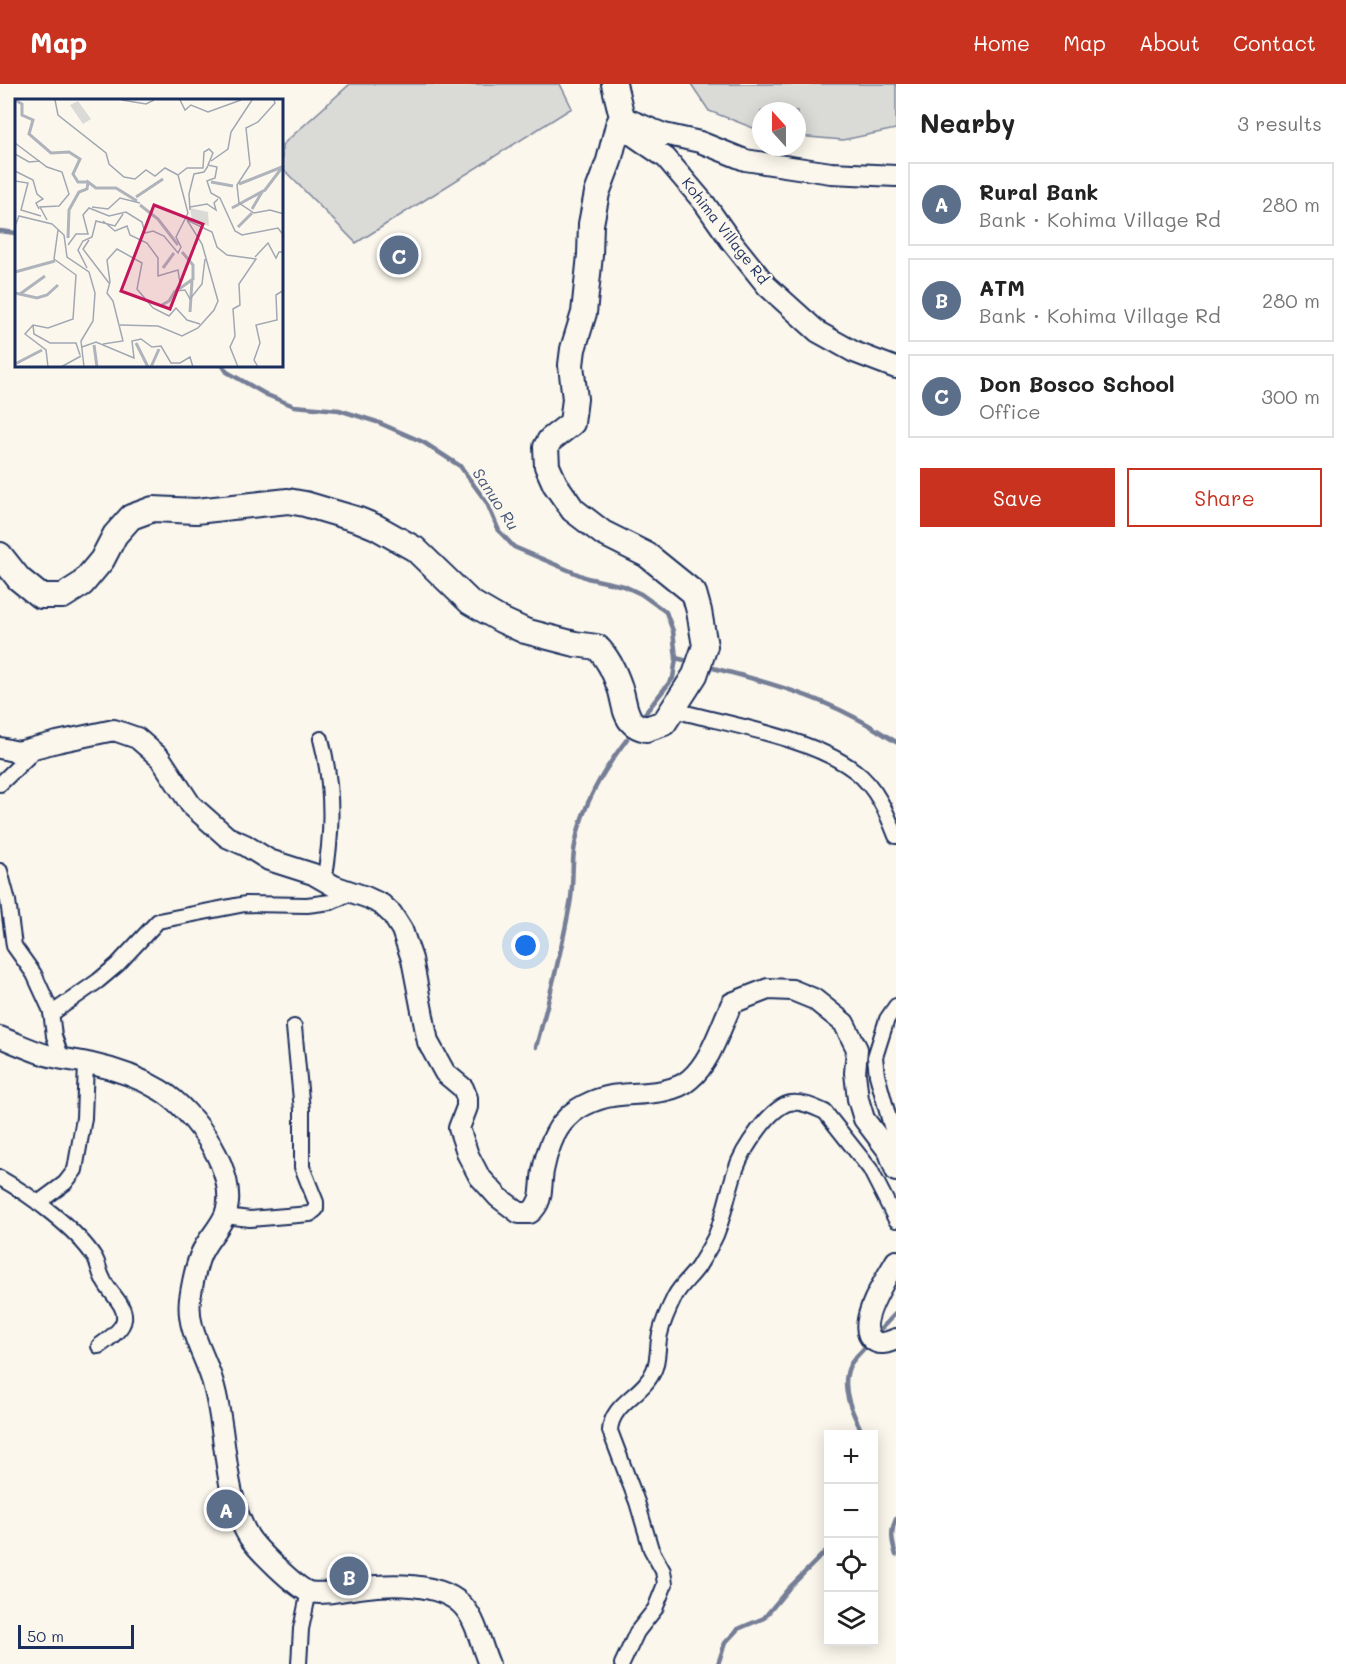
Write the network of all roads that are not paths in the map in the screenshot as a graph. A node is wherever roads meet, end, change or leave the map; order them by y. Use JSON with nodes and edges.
{"nodes":[{"id":1,"x":614,"y":84,"type":"edge"},
{"id":2,"x":620,"y":121,"type":"junction"},
{"id":3,"x":896,"y":176,"type":"edge"},
{"id":4,"x":896,"y":368,"type":"edge"},
{"id":5,"x":0,"y":555,"type":"edge"},
{"id":6,"x":674,"y":710,"type":"junction"},
{"id":7,"x":321,"y":739,"type":"dead end"},
{"id":8,"x":39,"y":746,"type":"junction"},
{"id":9,"x":0,"y":748,"type":"edge"},
{"id":10,"x":0,"y":784,"type":"edge"},
{"id":11,"x":896,"y":836,"type":"edge"},
{"id":12,"x":0,"y":871,"type":"edge"},
{"id":13,"x":324,"y":881,"type":"junction"},
{"id":14,"x":353,"y":892,"type":"junction"},
{"id":15,"x":896,"y":1006,"type":"edge"},
{"id":16,"x":51,"y":1014,"type":"junction"},
{"id":17,"x":294,"y":1027,"type":"dead end"},
{"id":18,"x":0,"y":1037,"type":"edge"},
{"id":19,"x":62,"y":1059,"type":"junction"},
{"id":20,"x":87,"y":1063,"type":"junction"},
{"id":21,"x":896,"y":1170,"type":"edge"},
{"id":22,"x":0,"y":1178,"type":"edge"},
{"id":23,"x":38,"y":1203,"type":"junction"},
{"id":24,"x":225,"y":1216,"type":"junction"},
{"id":25,"x":896,"y":1220,"type":"edge"},
{"id":26,"x":896,"y":1260,"type":"edge"},
{"id":27,"x":895,"y":1340,"type":"edge"},
{"id":28,"x":99,"y":1346,"type":"dead end"},
{"id":29,"x":309,"y":1592,"type":"junction"},
{"id":30,"x":299,"y":1664,"type":"edge"},
{"id":31,"x":489,"y":1664,"type":"edge"},
{"id":32,"x":622,"y":1664,"type":"edge"}],
"edges":[{"from":1,"to":2,"type":"highway"},
{"from":2,"to":3,"type":"main road"},
{"from":2,"to":4,"type":"main road","name":"Kohima Village Rd"},
{"from":2,"to":6,"type":"highway"},
{"from":5,"to":6,"type":"highway"},
{"from":6,"to":11,"type":"street"},
{"from":7,"to":13,"type":"street"},
{"from":8,"to":9,"type":"main road"},
{"from":8,"to":10,"type":"street"},
{"from":8,"to":13,"type":"main road"},
{"from":12,"to":16,"type":"street"},
{"from":13,"to":14,"type":"main road"},
{"from":14,"to":16,"type":"street"},
{"from":14,"to":21,"type":"main road"},
{"from":15,"to":21,"type":"street"},
{"from":16,"to":19,"type":"street"},
{"from":17,"to":24,"type":"street"},
{"from":18,"to":19,"type":"main road"},
{"from":19,"to":20,"type":"main road"},
{"from":20,"to":23,"type":"street"},
{"from":20,"to":24,"type":"main road"},
{"from":22,"to":23,"type":"street"},
{"from":23,"to":28,"type":"street"},
{"from":24,"to":29,"type":"main road"},
{"from":25,"to":32,"type":"street"},
{"from":26,"to":27,"type":"main road"},
{"from":29,"to":30,"type":"street"},
{"from":29,"to":31,"type":"main road"}]}
